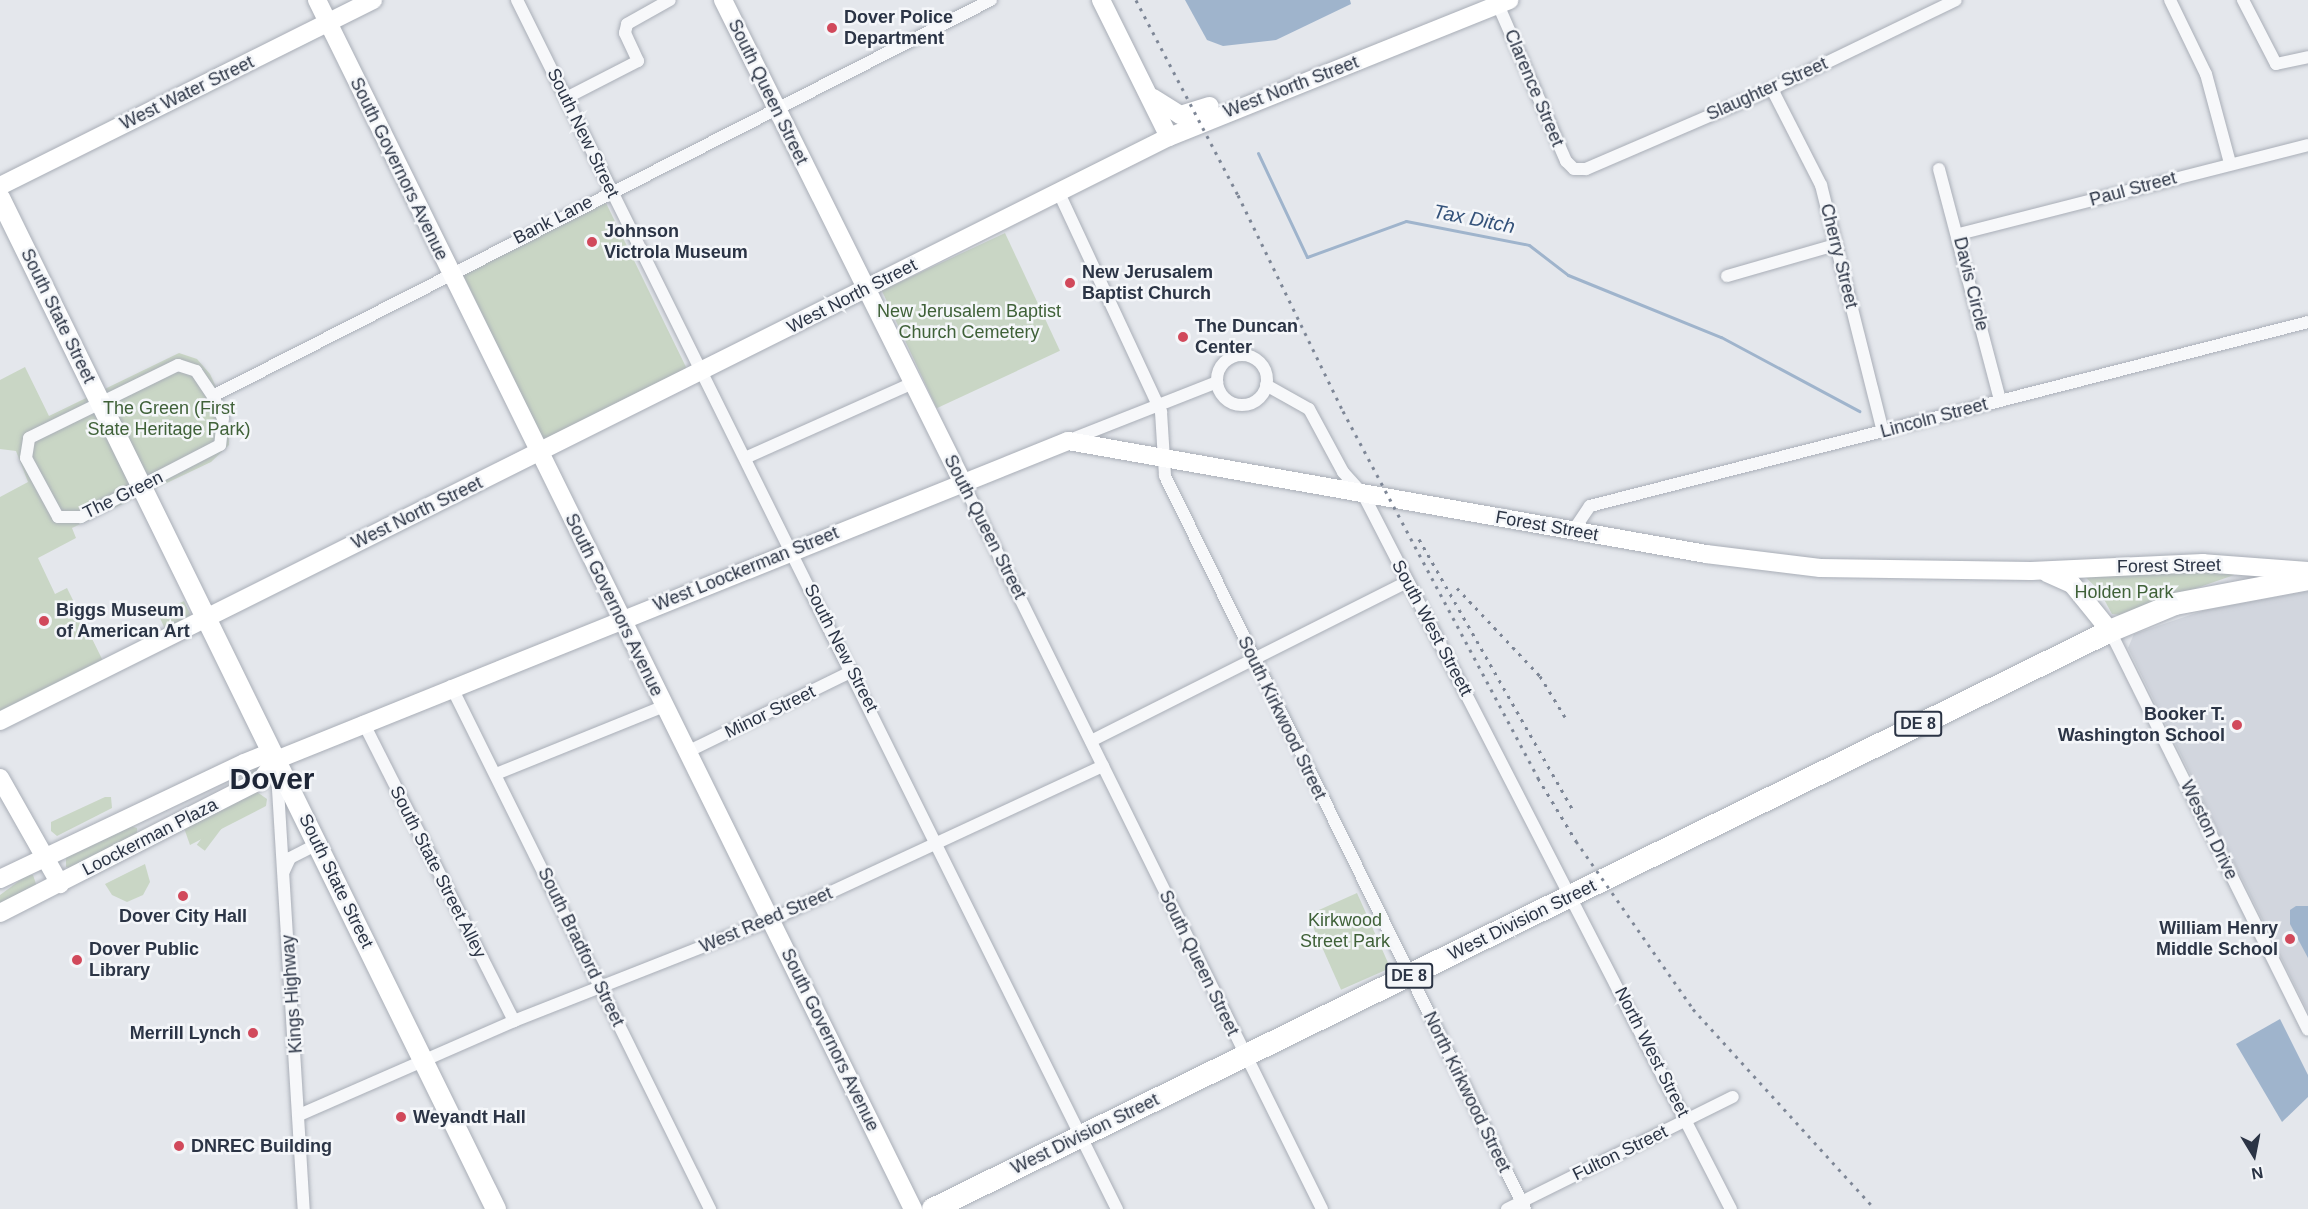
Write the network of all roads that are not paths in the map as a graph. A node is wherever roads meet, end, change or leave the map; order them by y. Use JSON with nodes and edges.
{"nodes":[{"id":1,"x":316,"y":0,"type":"edge"},
{"id":2,"x":373,"y":0,"type":"edge"},
{"id":3,"x":517,"y":0,"type":"edge"},
{"id":4,"x":670,"y":0,"type":"edge"},
{"id":5,"x":723,"y":0,"type":"edge"},
{"id":6,"x":991,"y":0,"type":"edge"},
{"id":7,"x":1101,"y":0,"type":"edge"},
{"id":8,"x":1956,"y":0,"type":"edge"},
{"id":9,"x":2170,"y":0,"type":"edge"},
{"id":10,"x":2243,"y":0,"type":"edge"},
{"id":11,"x":1501,"y":2,"type":"edge"},
{"id":12,"x":1940,"y":4,"type":"edge"},
{"id":13,"x":328,"y":23,"type":"junction"},
{"id":14,"x":2308,"y":57,"type":"edge"},
{"id":15,"x":1305,"y":82,"type":"junction"},
{"id":16,"x":1772,"y":89,"type":"junction"},
{"id":17,"x":566,"y":98,"type":"junction"},
{"id":18,"x":1153,"y":98,"type":"junction"},
{"id":19,"x":775,"y":108,"type":"junction"},
{"id":20,"x":1169,"y":137,"type":"junction"},
{"id":21,"x":2308,"y":145,"type":"edge"},
{"id":22,"x":2230,"y":163,"type":"junction"},
{"id":23,"x":1574,"y":169,"type":"joint"},
{"id":24,"x":1939,"y":169,"type":"dead end"},
{"id":25,"x":0,"y":186,"type":"edge"},
{"id":26,"x":611,"y":191,"type":"junction"},
{"id":27,"x":1059,"y":193,"type":"junction"},
{"id":28,"x":0,"y":198,"type":"edge"},
{"id":29,"x":1959,"y":234,"type":"junction"},
{"id":30,"x":1836,"y":245,"type":"junction"},
{"id":31,"x":452,"y":276,"type":"junction"},
{"id":32,"x":1727,"y":276,"type":"dead end"},
{"id":33,"x":867,"y":289,"type":"junction"},
{"id":34,"x":2308,"y":322,"type":"edge"},
{"id":35,"x":702,"y":371,"type":"junction"},
{"id":36,"x":1217,"y":382,"type":"junction"},
{"id":37,"x":913,"y":383,"type":"junction"},
{"id":38,"x":1266,"y":385,"type":"junction"},
{"id":39,"x":213,"y":396,"type":"junction"},
{"id":40,"x":99,"y":400,"type":"junction"},
{"id":41,"x":2000,"y":400,"type":"junction"},
{"id":42,"x":1158,"y":404,"type":"junction"},
{"id":43,"x":1883,"y":431,"type":"junction"},
{"id":44,"x":1068,"y":441,"type":"junction"},
{"id":45,"x":539,"y":452,"type":"junction"},
{"id":46,"x":745,"y":458,"type":"junction"},
{"id":47,"x":1165,"y":458,"type":"junction"},
{"id":48,"x":962,"y":481,"type":"junction"},
{"id":49,"x":142,"y":486,"type":"junction"},
{"id":50,"x":1363,"y":494,"type":"junction"},
{"id":51,"x":1573,"y":531,"type":"junction"},
{"id":52,"x":791,"y":550,"type":"junction"},
{"id":53,"x":2308,"y":570,"type":"edge"},
{"id":54,"x":2031,"y":571,"type":"junction"},
{"id":55,"x":2308,"y":579,"type":"edge"},
{"id":56,"x":1407,"y":582,"type":"junction"},
{"id":57,"x":206,"y":617,"type":"junction"},
{"id":58,"x":621,"y":620,"type":"junction"},
{"id":59,"x":2110,"y":631,"type":"junction"},
{"id":60,"x":1253,"y":660,"type":"junction"},
{"id":61,"x":852,"y":671,"type":"junction"},
{"id":62,"x":451,"y":686,"type":"junction"},
{"id":63,"x":664,"y":706,"type":"junction"},
{"id":64,"x":0,"y":721,"type":"edge"},
{"id":65,"x":363,"y":722,"type":"junction"},
{"id":66,"x":1091,"y":741,"type":"junction"},
{"id":67,"x":687,"y":752,"type":"junction"},
{"id":68,"x":276,"y":760,"type":"junction"},
{"id":69,"x":1103,"y":766,"type":"junction"},
{"id":70,"x":496,"y":774,"type":"junction"},
{"id":71,"x":0,"y":778,"type":"edge"},
{"id":72,"x":939,"y":841,"type":"junction"},
{"id":73,"x":317,"y":844,"type":"junction"},
{"id":74,"x":46,"y":857,"type":"junction"},
{"id":75,"x":284,"y":872,"type":"junction"},
{"id":76,"x":0,"y":879,"type":"edge"},
{"id":77,"x":60,"y":884,"type":"junction"},
{"id":78,"x":1573,"y":895,"type":"junction"},
{"id":79,"x":0,"y":913,"type":"edge"},
{"id":80,"x":771,"y":920,"type":"junction"},
{"id":81,"x":1410,"y":975,"type":"junction"},
{"id":82,"x":601,"y":987,"type":"junction"},
{"id":83,"x":514,"y":1021,"type":"junction"},
{"id":84,"x":2308,"y":1029,"type":"edge"},
{"id":85,"x":1245,"y":1056,"type":"junction"},
{"id":86,"x":424,"y":1061,"type":"junction"},
{"id":87,"x":1733,"y":1097,"type":"dead end"},
{"id":88,"x":299,"y":1115,"type":"junction"},
{"id":89,"x":1687,"y":1120,"type":"junction"},
{"id":90,"x":1081,"y":1136,"type":"junction"},
{"id":91,"x":1523,"y":1205,"type":"edge"},
{"id":92,"x":304,"y":1209,"type":"edge"},
{"id":93,"x":496,"y":1209,"type":"edge"},
{"id":94,"x":710,"y":1209,"type":"edge"},
{"id":95,"x":913,"y":1209,"type":"edge"},
{"id":96,"x":933,"y":1209,"type":"edge"},
{"id":97,"x":1118,"y":1209,"type":"edge"},
{"id":98,"x":1322,"y":1209,"type":"edge"},
{"id":99,"x":1507,"y":1209,"type":"edge"},
{"id":100,"x":1731,"y":1209,"type":"edge"}],
"edges":[{"from":1,"to":13,"type":"street","name":"South Governors Avenue"},
{"from":2,"to":13,"type":"street","name":"West Water Street"},
{"from":3,"to":17,"type":"street","name":"South New Street"},
{"from":4,"to":17,"type":"street"},
{"from":5,"to":19,"type":"street","name":"South Queen Street"},
{"from":6,"to":19,"type":"street","name":"Bank Lane"},
{"from":7,"to":18,"type":"street"},
{"from":8,"to":12,"type":"street","name":"Slaughter Street"},
{"from":9,"to":22,"type":"street"},
{"from":10,"to":14,"type":"street"},
{"from":11,"to":15,"type":"street","name":"West North Street"},
{"from":11,"to":23,"type":"street","name":"Clarence Street"},
{"from":12,"to":16,"type":"street","name":"Slaughter Street"},
{"from":13,"to":25,"type":"street","name":"West Water Street"},
{"from":13,"to":31,"type":"street","name":"South Governors Avenue"},
{"from":15,"to":18,"type":"street"},
{"from":15,"to":20,"type":"street","name":"West North Street"},
{"from":16,"to":23,"type":"street","name":"Slaughter Street"},
{"from":16,"to":30,"type":"street","name":"Cherry Street"},
{"from":17,"to":26,"type":"street","name":"South New Street"},
{"from":18,"to":20,"type":"street"},
{"from":19,"to":26,"type":"street","name":"Bank Lane"},
{"from":19,"to":33,"type":"street","name":"South Queen Street"},
{"from":20,"to":27,"type":"street","name":"West North Street"},
{"from":21,"to":22,"type":"street","name":"Paul Street"},
{"from":22,"to":29,"type":"street","name":"Paul Street"},
{"from":24,"to":29,"type":"street","name":"Davis Circle"},
{"from":26,"to":31,"type":"street","name":"Bank Lane"},
{"from":26,"to":35,"type":"street","name":"South New Street"},
{"from":27,"to":33,"type":"street","name":"West North Street"},
{"from":27,"to":42,"type":"street","name":"South Kirkwood Street"},
{"from":28,"to":40,"type":"main road","name":"South State Street"},
{"from":29,"to":41,"type":"street","name":"Davis Circle"},
{"from":30,"to":32,"type":"street"},
{"from":30,"to":43,"type":"street","name":"Cherry Street"},
{"from":31,"to":39,"type":"street","name":"Bank Lane"},
{"from":31,"to":45,"type":"street","name":"South Governors Avenue"},
{"from":33,"to":35,"type":"street","name":"West North Street"},
{"from":33,"to":37,"type":"street","name":"South Queen Street"},
{"from":34,"to":41,"type":"street","name":"Lincoln Street"},
{"from":35,"to":45,"type":"street","name":"West North Street"},
{"from":35,"to":46,"type":"street","name":"South New Street"},
{"from":36,"to":38,"type":"street"},
{"from":36,"to":38,"type":"street"},
{"from":36,"to":42,"type":"street","name":"West Loockerman Street"},
{"from":37,"to":46,"type":"street"},
{"from":37,"to":48,"type":"street","name":"South Queen Street"},
{"from":38,"to":50,"type":"street","name":"South West Streett"},
{"from":39,"to":40,"type":"street","name":"The Green"},
{"from":39,"to":49,"type":"street","name":"The Green"},
{"from":40,"to":49,"type":"main road","name":"South State Street"},
{"from":40,"to":49,"type":"street","name":"The Green"},
{"from":41,"to":43,"type":"street","name":"Lincoln Street"},
{"from":42,"to":44,"type":"street","name":"West Loockerman Street"},
{"from":42,"to":47,"type":"street","name":"South Kirkwood Street"},
{"from":43,"to":51,"type":"street","name":"Lincoln Street"},
{"from":44,"to":47,"type":"street","name":"Forest Street"},
{"from":44,"to":48,"type":"street","name":"West Loockerman Street"},
{"from":45,"to":57,"type":"street","name":"West North Street"},
{"from":45,"to":58,"type":"street","name":"South Governors Avenue"},
{"from":46,"to":52,"type":"street","name":"South New Street"},
{"from":47,"to":50,"type":"street","name":"Forest Street"},
{"from":47,"to":60,"type":"street","name":"South Kirkwood Street"},
{"from":48,"to":52,"type":"street","name":"West Loockerman Street"},
{"from":48,"to":66,"type":"street","name":"South Queen Street"},
{"from":49,"to":57,"type":"main road","name":"South State Street"},
{"from":50,"to":51,"type":"street","name":"Forest Street"},
{"from":50,"to":56,"type":"street","name":"South West Streett"},
{"from":51,"to":54,"type":"street","name":"Forest Street"},
{"from":52,"to":58,"type":"street","name":"West Loockerman Street"},
{"from":52,"to":61,"type":"street","name":"South New Street"},
{"from":53,"to":54,"type":"street","name":"Forest Street"},
{"from":54,"to":59,"type":"street","name":"Forest Street"},
{"from":55,"to":59,"type":"highway","name":"Forest Street","number":"DE 8"},
{"from":56,"to":60,"type":"street"},
{"from":56,"to":78,"type":"street","name":"South West Streett"},
{"from":57,"to":64,"type":"street","name":"West North Street"},
{"from":57,"to":68,"type":"main road","name":"South State Street"},
{"from":58,"to":62,"type":"street","name":"West Loockerman Street"},
{"from":58,"to":63,"type":"street","name":"South Governors Avenue"},
{"from":59,"to":78,"type":"highway","name":"West Division Street","number":"DE 8"},
{"from":59,"to":84,"type":"street","name":"Weston Drive"},
{"from":60,"to":66,"type":"street"},
{"from":60,"to":81,"type":"street","name":"South Kirkwood Street"},
{"from":61,"to":67,"type":"street","name":"Minor Street"},
{"from":61,"to":72,"type":"street","name":"South New Street"},
{"from":62,"to":65,"type":"street","name":"West Loockerman Street"},
{"from":62,"to":70,"type":"street","name":"South Bradford Street"},
{"from":63,"to":67,"type":"street","name":"South Governors Avenue"},
{"from":63,"to":70,"type":"street"},
{"from":65,"to":68,"type":"street","name":"West Loockerman Street"},
{"from":65,"to":83,"type":"street","name":"South State Street Alley"},
{"from":66,"to":69,"type":"street","name":"South Queen Street"},
{"from":67,"to":80,"type":"street","name":"South Governors Avenue"},
{"from":68,"to":73,"type":"main road","name":"South State Street"},
{"from":68,"to":74,"type":"street","name":"Loockerman Plaza"},
{"from":68,"to":75,"type":"street","name":"Kings Highway"},
{"from":68,"to":77,"type":"street","name":"Loockerman Plaza"},
{"from":69,"to":72,"type":"street","name":"West Reed Street"},
{"from":69,"to":85,"type":"street","name":"South Queen Street"},
{"from":70,"to":82,"type":"street","name":"South Bradford Street"},
{"from":71,"to":74,"type":"street"},
{"from":72,"to":80,"type":"street","name":"West Reed Street"},
{"from":72,"to":90,"type":"street","name":"South New Street"},
{"from":73,"to":75,"type":"street"},
{"from":73,"to":86,"type":"main road","name":"South State Street"},
{"from":74,"to":76,"type":"street","name":"Loockerman Plaza"},
{"from":74,"to":77,"type":"street"},
{"from":75,"to":88,"type":"street","name":"Kings Highway"},
{"from":77,"to":79,"type":"street","name":"Loockerman Plaza"},
{"from":78,"to":81,"type":"highway","name":"West Division Street","number":"DE 8"},
{"from":78,"to":89,"type":"street","name":"North West Street"},
{"from":80,"to":82,"type":"street","name":"West Reed Street"},
{"from":80,"to":95,"type":"street","name":"South Governors Avenue"},
{"from":81,"to":85,"type":"highway","name":"West Division Street","number":"DE 8"},
{"from":81,"to":91,"type":"street","name":"North Kirkwood Street"},
{"from":82,"to":83,"type":"street","name":"West Reed Street"},
{"from":82,"to":94,"type":"street","name":"South Bradford Street"},
{"from":83,"to":86,"type":"street","name":"West Reed Street"},
{"from":85,"to":90,"type":"highway","name":"West Division Street","number":"DE 8"},
{"from":85,"to":98,"type":"street","name":"South Queen Street"},
{"from":86,"to":88,"type":"street","name":"West Reed Street"},
{"from":86,"to":93,"type":"main road","name":"South State Street"},
{"from":87,"to":89,"type":"street","name":"Fulton Street"},
{"from":88,"to":92,"type":"street","name":"Kings Highway"},
{"from":89,"to":91,"type":"street","name":"Fulton Street"},
{"from":89,"to":100,"type":"street","name":"North West Street"},
{"from":90,"to":96,"type":"highway","name":"West Division Street","number":"DE 8"},
{"from":90,"to":97,"type":"street","name":"South New Street"},
{"from":91,"to":99,"type":"street","name":"Fulton Street"}]}
